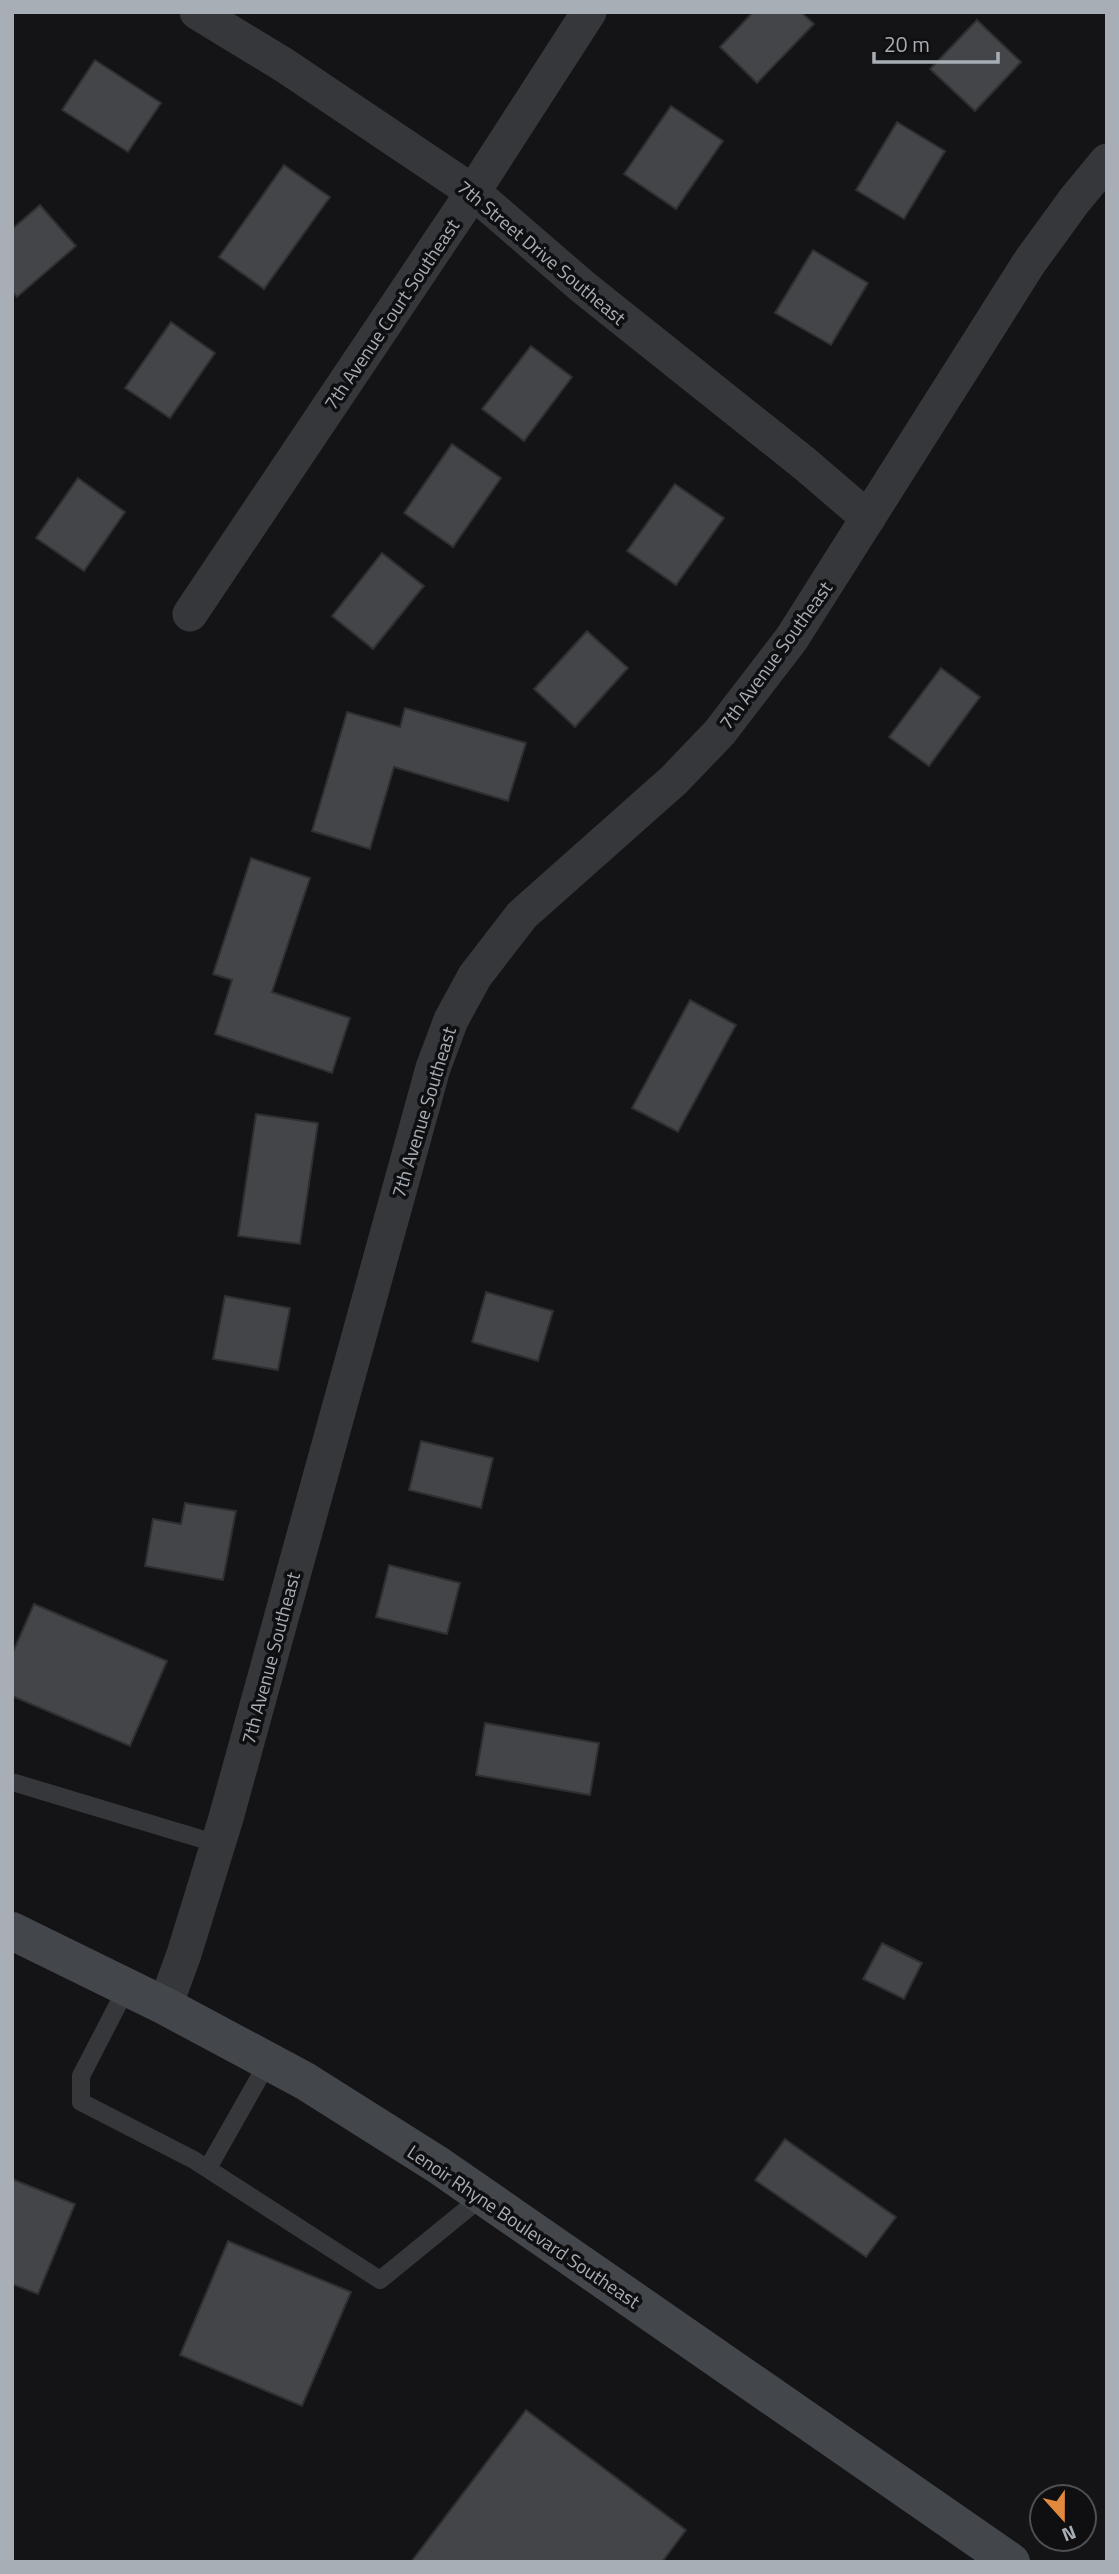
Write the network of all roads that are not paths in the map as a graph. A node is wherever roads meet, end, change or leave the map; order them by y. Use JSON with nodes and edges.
{"nodes":[{"id":1,"x":197,"y":12,"type":"edge"},
{"id":2,"x":589,"y":12,"type":"edge"},
{"id":3,"x":1107,"y":161,"type":"edge"},
{"id":4,"x":473,"y":192,"type":"junction"},
{"id":5,"x":868,"y":519,"type":"junction"},
{"id":6,"x":190,"y":614,"type":"dead end"},
{"id":7,"x":12,"y":1782,"type":"edge"},
{"id":8,"x":218,"y":1844,"type":"junction"},
{"id":9,"x":12,"y":1931,"type":"edge"},
{"id":10,"x":127,"y":1987,"type":"junction"},
{"id":11,"x":165,"y":2007,"type":"junction"},
{"id":12,"x":268,"y":2062,"type":"junction"},
{"id":13,"x":208,"y":2168,"type":"junction"},
{"id":14,"x":482,"y":2196,"type":"junction"},
{"id":15,"x":1011,"y":2562,"type":"edge"}],
"edges":[{"from":1,"to":4,"type":"street","name":"7th Street Drive Southeast"},
{"from":2,"to":4,"type":"street","name":"7th Avenue Court Southeast"},
{"from":3,"to":5,"type":"street","name":"7th Avenue Southeast"},
{"from":4,"to":5,"type":"street","name":"7th Street Drive Southeast"},
{"from":4,"to":6,"type":"street","name":"7th Avenue Court Southeast"},
{"from":5,"to":8,"type":"street","name":"7th Avenue Southeast"},
{"from":7,"to":8,"type":"lane"},
{"from":8,"to":11,"type":"street","name":"7th Avenue Southeast"},
{"from":9,"to":10,"type":"main road","name":"Lenoir Rhyne Boulevard Southeast"},
{"from":10,"to":11,"type":"main road","name":"Lenoir Rhyne Boulevard Southeast"},
{"from":10,"to":13,"type":"lane"},
{"from":11,"to":12,"type":"main road","name":"Lenoir Rhyne Boulevard Southeast"},
{"from":12,"to":13,"type":"lane"},
{"from":12,"to":14,"type":"main road","name":"Lenoir Rhyne Boulevard Southeast"},
{"from":13,"to":14,"type":"lane"},
{"from":14,"to":15,"type":"main road","name":"Lenoir Rhyne Boulevard Southeast"}]}
